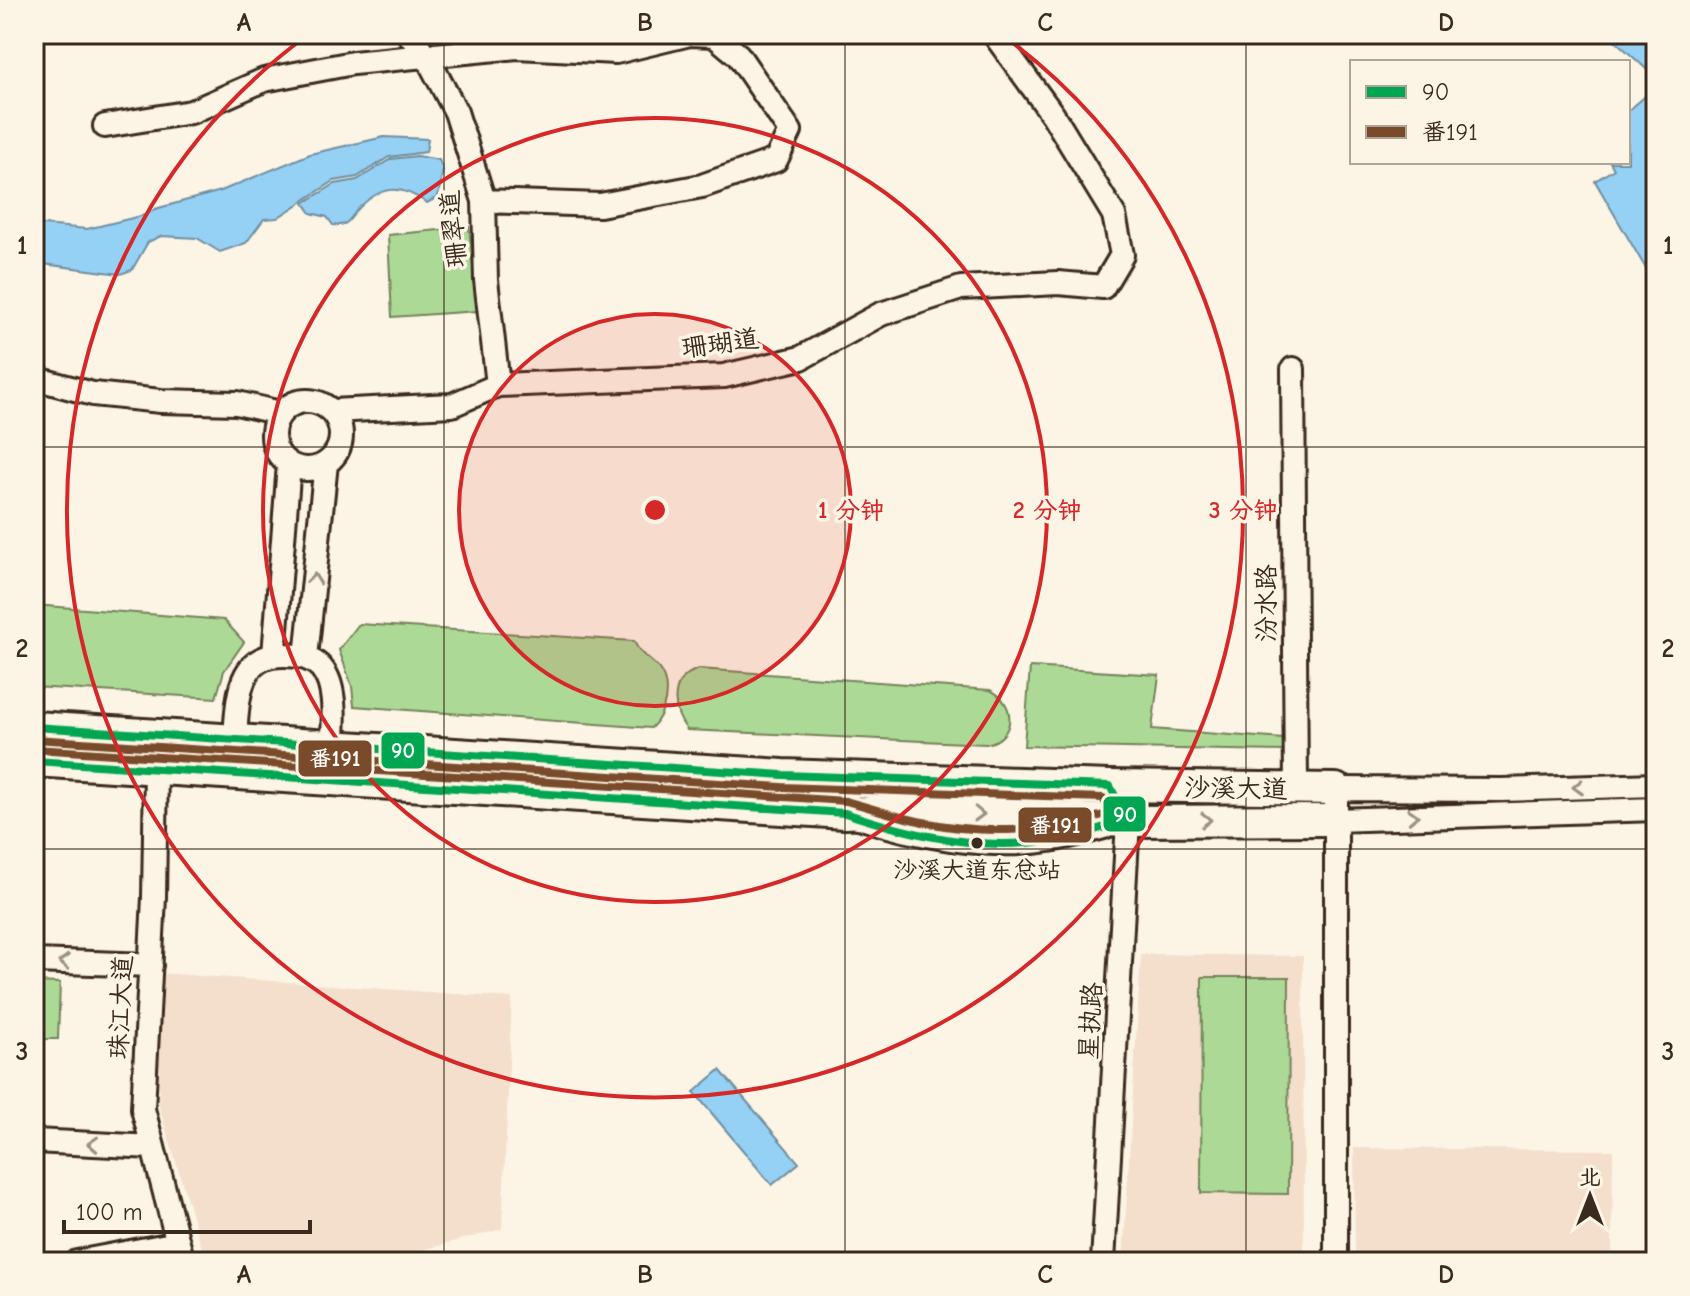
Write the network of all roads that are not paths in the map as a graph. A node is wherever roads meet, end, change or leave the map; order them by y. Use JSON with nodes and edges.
{"nodes":[{"id":1,"x":409,"y":34,"type":"edge"},
{"id":2,"x":690,"y":34,"type":"edge"},
{"id":3,"x":994,"y":34,"type":"edge"},
{"id":4,"x":427,"y":57,"type":"junction"},
{"id":5,"x":105,"y":126,"type":"dead end"},
{"id":6,"x":484,"y":201,"type":"junction"},
{"id":7,"x":1293,"y":369,"type":"dead end"},
{"id":8,"x":34,"y":378,"type":"edge"},
{"id":9,"x":498,"y":385,"type":"junction"},
{"id":10,"x":332,"y":411,"type":"junction"},
{"id":11,"x":280,"y":413,"type":"junction"},
{"id":12,"x":326,"y":463,"type":"junction"},
{"id":13,"x":289,"y":464,"type":"junction"},
{"id":14,"x":274,"y":655,"type":"junction"},
{"id":15,"x":306,"y":657,"type":"junction"},
{"id":16,"x":34,"y":727,"type":"edge"},
{"id":17,"x":235,"y":738,"type":"junction"},
{"id":18,"x":331,"y":744,"type":"junction"},
{"id":19,"x":34,"y":761,"type":"edge"},
{"id":20,"x":156,"y":769,"type":"junction"},
{"id":21,"x":329,"y":780,"type":"junction"},
{"id":22,"x":1656,"y":785,"type":"edge"},
{"id":23,"x":1110,"y":786,"type":"junction"},
{"id":24,"x":1296,"y":789,"type":"junction"},
{"id":25,"x":1336,"y":789,"type":"junction"},
{"id":26,"x":1656,"y":809,"type":"edge"},
{"id":27,"x":1335,"y":820,"type":"junction"},
{"id":28,"x":1128,"y":821,"type":"junction"},
{"id":29,"x":34,"y":961,"type":"edge"},
{"id":30,"x":151,"y":965,"type":"junction"},
{"id":31,"x":34,"y":1141,"type":"edge"},
{"id":32,"x":153,"y":1147,"type":"junction"},
{"id":33,"x":180,"y":1253,"type":"edge"},
{"id":34,"x":77,"y":1262,"type":"edge"},
{"id":35,"x":1103,"y":1262,"type":"edge"},
{"id":36,"x":1336,"y":1262,"type":"edge"}],
"edges":[{"from":1,"to":4,"type":"street","name":"珊翠道"},
{"from":2,"to":4,"type":"street"},
{"from":2,"to":6,"type":"street"},
{"from":3,"to":9,"type":"street","name":"珊瑚道"},
{"from":4,"to":5,"type":"street"},
{"from":4,"to":6,"type":"street","name":"珊翠道"},
{"from":6,"to":9,"type":"street","name":"珊翠道"},
{"from":7,"to":24,"type":"street","name":"汾水路"},
{"from":8,"to":11,"type":"street"},
{"from":9,"to":10,"type":"street","name":"珊瑚道"},
{"from":10,"to":11,"type":"street"},
{"from":10,"to":12,"type":"street"},
{"from":11,"to":13,"type":"street"},
{"from":12,"to":13,"type":"street"},
{"from":15,"to":12,"type":"street","one_way":true},
{"from":13,"to":14,"type":"street"},
{"from":14,"to":15,"type":"street"},
{"from":14,"to":17,"type":"street"},
{"from":15,"to":18,"type":"street"},
{"from":16,"to":17,"type":"main road","name":"沙溪大道"},
{"from":17,"to":18,"type":"main road","name":"沙溪大道"},
{"from":18,"to":21,"type":"street"},
{"from":18,"to":23,"type":"main road","name":"沙溪大道"},
{"from":19,"to":20,"type":"main road","name":"沙溪大道"},
{"from":20,"to":21,"type":"main road","name":"沙溪大道"},
{"from":20,"to":30,"type":"street","name":"珠江大道"},
{"from":21,"to":28,"type":"main road","name":"沙溪大道","one_way":true},
{"from":22,"to":25,"type":"street","one_way":true},
{"from":23,"to":24,"type":"main road","name":"沙溪大道"},
{"from":23,"to":28,"type":"street"},
{"from":24,"to":25,"type":"main road","name":"沙溪大道"},
{"from":25,"to":27,"type":"street"},
{"from":27,"to":26,"type":"street","one_way":true},
{"from":28,"to":27,"type":"main road","name":"沙溪大道","one_way":true},
{"from":27,"to":36,"type":"street"},
{"from":28,"to":35,"type":"street","name":"星执路"},
{"from":30,"to":29,"type":"street","one_way":true},
{"from":30,"to":32,"type":"street","name":"珠江大道"},
{"from":32,"to":31,"type":"street","one_way":true},
{"from":32,"to":33,"type":"street","name":"珠江大道"},
{"from":33,"to":34,"type":"street"}]}
